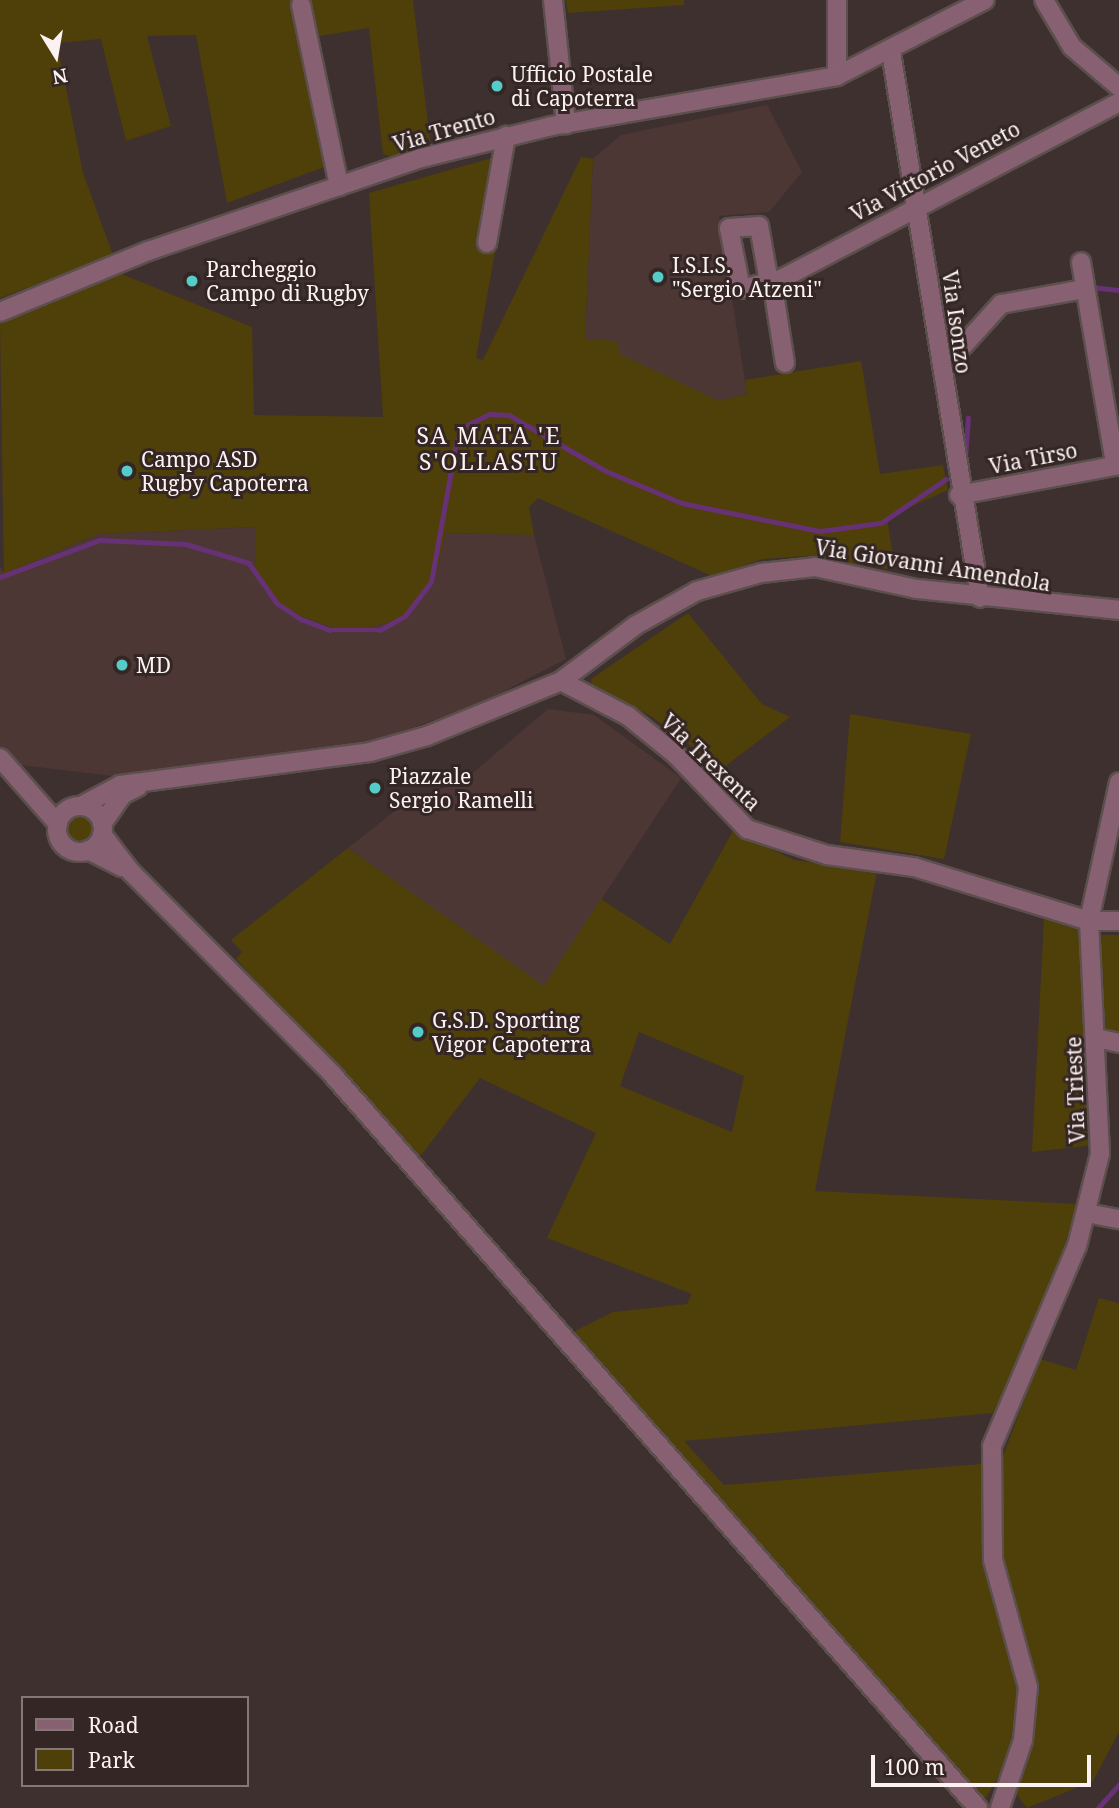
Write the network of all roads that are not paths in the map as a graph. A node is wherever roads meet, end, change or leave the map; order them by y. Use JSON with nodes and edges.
{"nodes":[{"id":1,"x":553,"y":0,"type":"edge"},
{"id":2,"x":837,"y":0,"type":"edge"},
{"id":3,"x":1044,"y":0,"type":"edge"},
{"id":4,"x":983,"y":1,"type":"edge"},
{"id":5,"x":301,"y":5,"type":"dead end"},
{"id":6,"x":891,"y":52,"type":"junction"},
{"id":7,"x":837,"y":76,"type":"junction"},
{"id":8,"x":1119,"y":87,"type":"edge"},
{"id":9,"x":1119,"y":102,"type":"edge"},
{"id":10,"x":566,"y":124,"type":"junction"},
{"id":11,"x":506,"y":136,"type":"junction"},
{"id":12,"x":339,"y":186,"type":"junction"},
{"id":13,"x":917,"y":204,"type":"junction"},
{"id":14,"x":487,"y":243,"type":"dead end"},
{"id":15,"x":1081,"y":262,"type":"dead end"},
{"id":16,"x":1084,"y":289,"type":"junction"},
{"id":17,"x":0,"y":312,"type":"edge"},
{"id":18,"x":963,"y":346,"type":"dead end"},
{"id":19,"x":785,"y":363,"type":"dead end"},
{"id":20,"x":1117,"y":465,"type":"edge"},
{"id":21,"x":960,"y":495,"type":"junction"},
{"id":22,"x":980,"y":598,"type":"junction"},
{"id":23,"x":1119,"y":610,"type":"edge"},
{"id":24,"x":561,"y":681,"type":"junction"},
{"id":25,"x":0,"y":758,"type":"edge"},
{"id":26,"x":1119,"y":782,"type":"edge"},
{"id":27,"x":28,"y":783,"type":"junction"},
{"id":28,"x":149,"y":784,"type":"junction"},
{"id":29,"x":77,"y":806,"type":"junction"},
{"id":30,"x":1115,"y":821,"type":"edge"},
{"id":31,"x":58,"y":824,"type":"junction"},
{"id":32,"x":102,"y":829,"type":"junction"},
{"id":33,"x":88,"y":850,"type":"junction"},
{"id":34,"x":131,"y":872,"type":"junction"},
{"id":35,"x":1089,"y":921,"type":"junction"},
{"id":36,"x":1119,"y":921,"type":"edge"},
{"id":37,"x":1096,"y":1038,"type":"junction"},
{"id":38,"x":1119,"y":1043,"type":"edge"},
{"id":39,"x":1087,"y":1213,"type":"junction"},
{"id":40,"x":1119,"y":1219,"type":"edge"},
{"id":41,"x":978,"y":1808,"type":"edge"},
{"id":42,"x":1000,"y":1808,"type":"edge"}],
"edges":[{"from":1,"to":10,"type":"street"},
{"from":2,"to":7,"type":"street"},
{"from":3,"to":8,"type":"street"},
{"from":4,"to":6,"type":"street","name":"Via Trento"},
{"from":5,"to":12,"type":"street"},
{"from":6,"to":7,"type":"street","name":"Via Trento"},
{"from":6,"to":13,"type":"street","name":"Via Isonzo"},
{"from":7,"to":10,"type":"street","name":"Via Trento"},
{"from":9,"to":13,"type":"street","name":"Via Vittorio Veneto"},
{"from":10,"to":11,"type":"street","name":"Via Trento"},
{"from":11,"to":12,"type":"street","name":"Via Trento"},
{"from":11,"to":14,"type":"street"},
{"from":12,"to":17,"type":"street","name":"Via Trento"},
{"from":13,"to":19,"type":"street","name":"Via Vittorio Veneto"},
{"from":13,"to":21,"type":"street","name":"Via Isonzo"},
{"from":15,"to":16,"type":"street","name":"Via Tirso"},
{"from":16,"to":18,"type":"street"},
{"from":16,"to":20,"type":"street","name":"Via Tirso"},
{"from":20,"to":21,"type":"street","name":"Via Tirso"},
{"from":21,"to":22,"type":"street","name":"Via Isonzo"},
{"from":22,"to":23,"type":"street","name":"Via Giovanni Amendola"},
{"from":22,"to":24,"type":"street","name":"Via Giovanni Amendola"},
{"from":24,"to":28,"type":"street"},
{"from":24,"to":35,"type":"street","name":"Via Trexenta"},
{"from":25,"to":27,"type":"street"},
{"from":26,"to":30,"type":"street","name":"Via Trieste"},
{"from":27,"to":29,"type":"street"},
{"from":27,"to":31,"type":"street"},
{"from":28,"to":29,"type":"street"},
{"from":28,"to":32,"type":"street"},
{"from":29,"to":31,"type":"street"},
{"from":29,"to":32,"type":"street"},
{"from":30,"to":35,"type":"street","name":"Via Trieste"},
{"from":31,"to":33,"type":"street"},
{"from":32,"to":33,"type":"street"},
{"from":32,"to":34,"type":"street"},
{"from":33,"to":34,"type":"street"},
{"from":34,"to":41,"type":"street"},
{"from":35,"to":36,"type":"street","name":"Via Trexenta"},
{"from":35,"to":37,"type":"street","name":"Via Trieste"},
{"from":37,"to":38,"type":"street"},
{"from":37,"to":39,"type":"street","name":"Via Trieste"},
{"from":39,"to":40,"type":"street"},
{"from":39,"to":42,"type":"street","name":"Via Trieste"}]}
